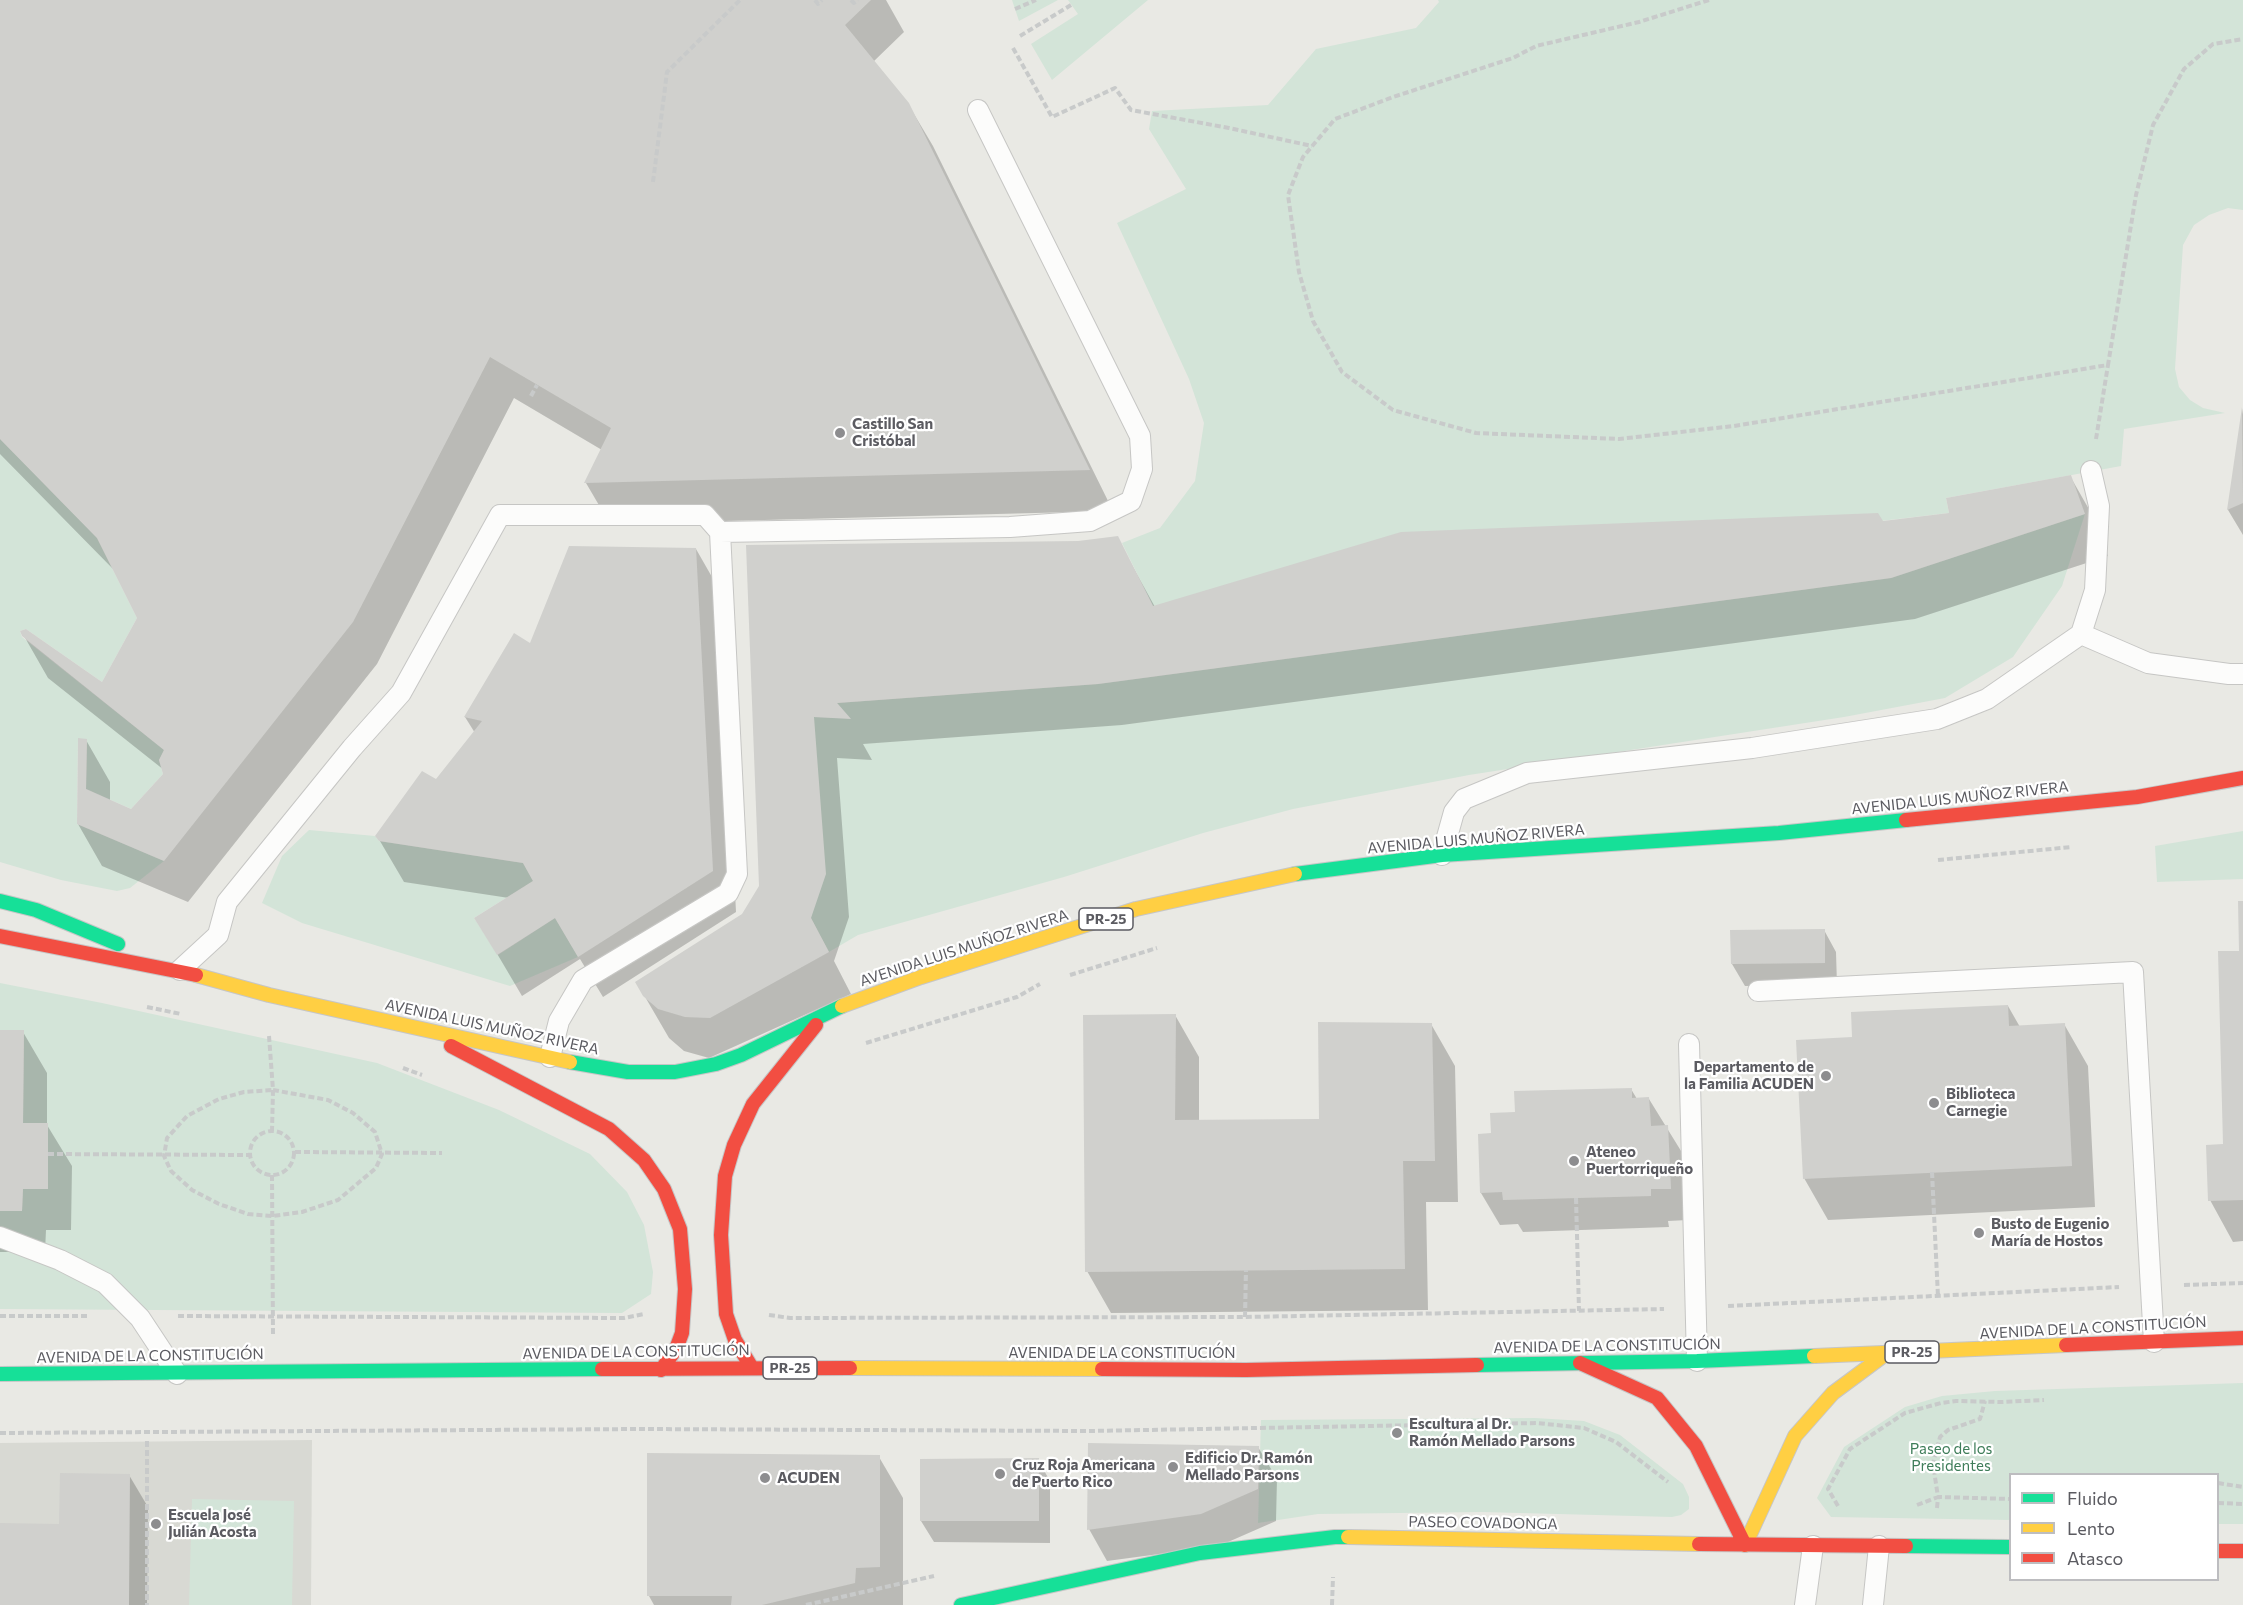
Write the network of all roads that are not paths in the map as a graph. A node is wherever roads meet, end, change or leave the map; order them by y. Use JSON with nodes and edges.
{"nodes":[{"id":1,"x":978,"y":110,"type":"dead end"},
{"id":2,"x":2091,"y":471,"type":"road end"},
{"id":3,"x":720,"y":532,"type":"junction"},
{"id":4,"x":2081,"y":634,"type":"junction"},
{"id":5,"x":2243,"y":674,"type":"edge"},
{"id":6,"x":2243,"y":778,"type":"edge"},
{"id":7,"x":1442,"y":855,"type":"junction"},
{"id":8,"x":0,"y":901,"type":"edge"},
{"id":9,"x":0,"y":936,"type":"edge"},
{"id":10,"x":180,"y":970,"type":"junction"},
{"id":11,"x":1758,"y":992,"type":"dead end"},
{"id":12,"x":827,"y":1012,"type":"junction"},
{"id":13,"x":417,"y":1028,"type":"junction"},
{"id":14,"x":1689,"y":1044,"type":"dead end"},
{"id":15,"x":550,"y":1057,"type":"junction"},
{"id":16,"x":0,"y":1237,"type":"edge"},
{"id":17,"x":2243,"y":1338,"type":"edge"},
{"id":18,"x":2154,"y":1342,"type":"junction"},
{"id":19,"x":1887,"y":1353,"type":"junction"},
{"id":20,"x":1697,"y":1361,"type":"junction"},
{"id":21,"x":1580,"y":1364,"type":"junction"},
{"id":22,"x":752,"y":1368,"type":"junction"},
{"id":23,"x":661,"y":1370,"type":"junction"},
{"id":24,"x":0,"y":1374,"type":"edge"},
{"id":25,"x":177,"y":1374,"type":"junction"},
{"id":26,"x":1745,"y":1545,"type":"junction"},
{"id":27,"x":1814,"y":1546,"type":"junction"},
{"id":28,"x":1879,"y":1546,"type":"junction"},
{"id":29,"x":2009,"y":1547,"type":"edge"},
{"id":30,"x":2219,"y":1551,"type":"edge"},
{"id":31,"x":2243,"y":1551,"type":"edge"},
{"id":32,"x":961,"y":1605,"type":"edge"},
{"id":33,"x":1805,"y":1605,"type":"edge"},
{"id":34,"x":1873,"y":1605,"type":"edge"}],
"edges":[{"from":1,"to":3,"type":"lane"},
{"from":2,"to":4,"type":"lane"},
{"from":3,"to":10,"type":"lane"},
{"from":3,"to":15,"type":"lane"},
{"from":4,"to":5,"type":"lane"},
{"from":4,"to":7,"type":"lane"},
{"from":6,"to":7,"type":"main road","name":"AVENIDA LUIS MUÑOZ RIVERA","number":"PR-25"},
{"from":7,"to":12,"type":"main road","name":"AVENIDA LUIS MUÑOZ RIVERA","number":"PR-25"},
{"from":8,"to":10,"type":"main road"},
{"from":9,"to":10,"type":"main road","name":"AVENIDA LUIS MUÑOZ RIVERA","number":"PR-25"},
{"from":10,"to":13,"type":"main road","name":"AVENIDA LUIS MUÑOZ RIVERA","number":"PR-25"},
{"from":11,"to":18,"type":"lane"},
{"from":12,"to":15,"type":"main road","name":"AVENIDA LUIS MUÑOZ RIVERA","number":"PR-25"},
{"from":12,"to":22,"type":"main road"},
{"from":13,"to":15,"type":"main road","name":"AVENIDA LUIS MUÑOZ RIVERA","number":"PR-25"},
{"from":13,"to":23,"type":"main road"},
{"from":14,"to":20,"type":"lane"},
{"from":16,"to":25,"type":"lane"},
{"from":17,"to":18,"type":"main road","name":"AVENIDA DE LA CONSTITUCIÓN","number":"PR-25"},
{"from":18,"to":19,"type":"main road","name":"AVENIDA DE LA CONSTITUCIÓN","number":"PR-25"},
{"from":19,"to":20,"type":"main road","name":"AVENIDA DE LA CONSTITUCIÓN","number":"PR-25"},
{"from":19,"to":26,"type":"main road"},
{"from":20,"to":21,"type":"main road","name":"AVENIDA DE LA CONSTITUCIÓN","number":"PR-25"},
{"from":21,"to":22,"type":"main road","name":"AVENIDA DE LA CONSTITUCIÓN","number":"PR-25"},
{"from":21,"to":26,"type":"main road"},
{"from":22,"to":23,"type":"main road","name":"AVENIDA DE LA CONSTITUCIÓN","number":"PR-25"},
{"from":23,"to":25,"type":"main road","name":"AVENIDA DE LA CONSTITUCIÓN","number":"PR-25"},
{"from":24,"to":25,"type":"main road","name":"AVENIDA DE LA CONSTITUCIÓN","number":"PR-25"},
{"from":26,"to":27,"type":"main road","name":"PASEO COVADONGA"},
{"from":26,"to":32,"type":"main road","name":"PASEO COVADONGA"},
{"from":27,"to":28,"type":"main road","name":"PASEO COVADONGA"},
{"from":27,"to":33,"type":"lane"},
{"from":28,"to":29,"type":"main road","name":"PASEO COVADONGA"},
{"from":28,"to":34,"type":"lane"},
{"from":30,"to":31,"type":"main road"}]}
